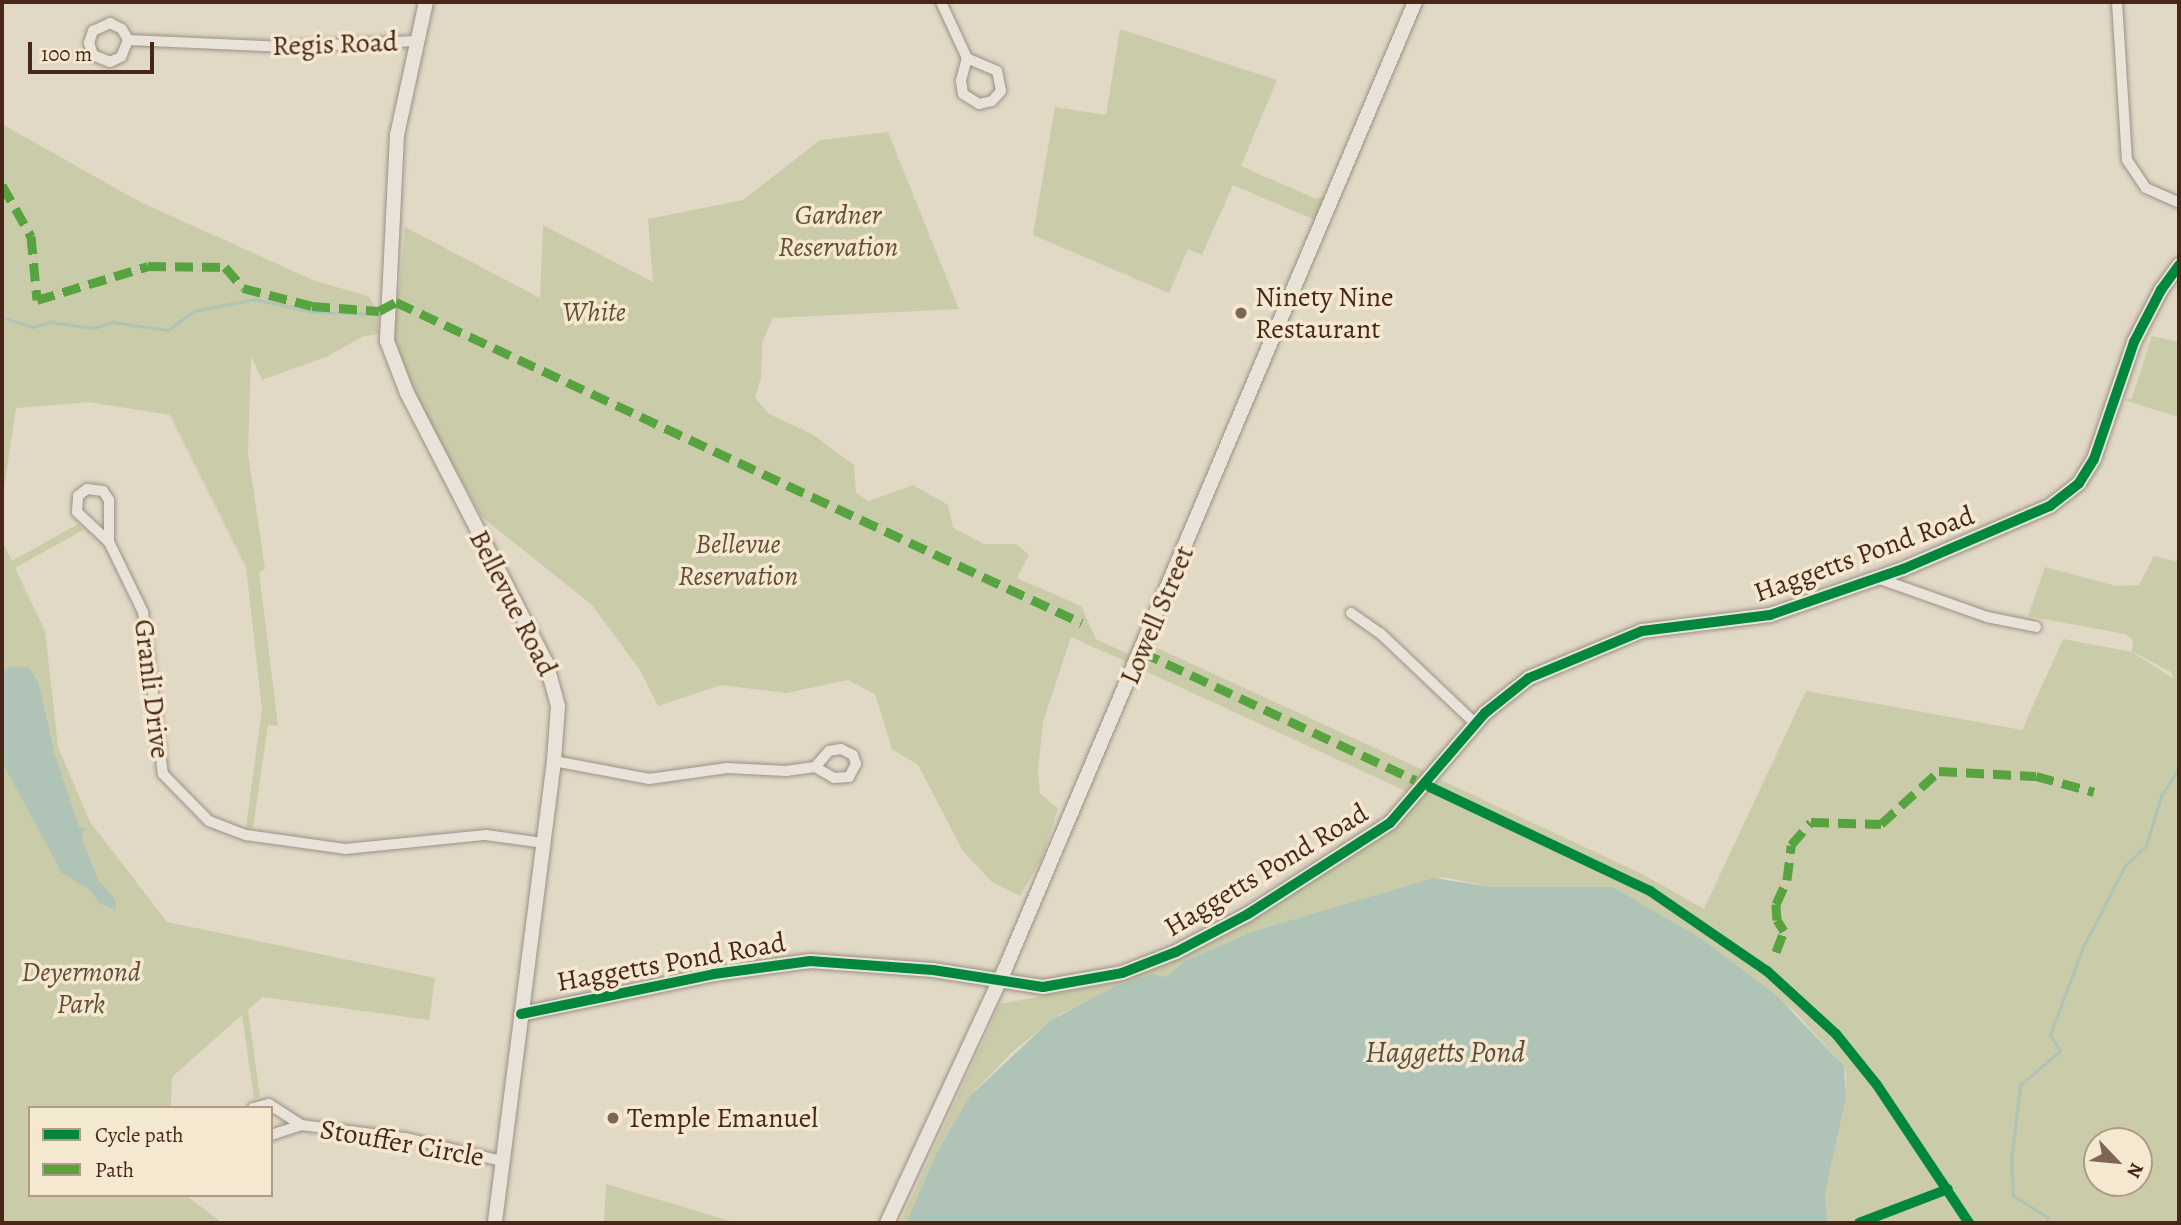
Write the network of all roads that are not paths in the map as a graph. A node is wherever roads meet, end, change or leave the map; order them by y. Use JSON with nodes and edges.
{"nodes":[{"id":1,"x":426,"y":2,"type":"edge"},
{"id":2,"x":941,"y":2,"type":"edge"},
{"id":3,"x":1415,"y":2,"type":"edge"},
{"id":4,"x":2117,"y":2,"type":"edge"},
{"id":5,"x":128,"y":40,"type":"junction"},
{"id":6,"x":417,"y":41,"type":"junction"},
{"id":7,"x":967,"y":58,"type":"junction"},
{"id":8,"x":2179,"y":203,"type":"edge"},
{"id":9,"x":2179,"y":265,"type":"edge"},
{"id":10,"x":109,"y":541,"type":"junction"},
{"id":11,"x":1877,"y":579,"type":"junction"},
{"id":12,"x":1351,"y":613,"type":"dead end"},
{"id":13,"x":2036,"y":627,"type":"dead end"},
{"id":14,"x":1476,"y":723,"type":"junction"},
{"id":15,"x":554,"y":761,"type":"junction"},
{"id":16,"x":815,"y":767,"type":"dead end"},
{"id":17,"x":544,"y":843,"type":"junction"},
{"id":18,"x":1000,"y":981,"type":"junction"},
{"id":19,"x":521,"y":1014,"type":"junction"},
{"id":20,"x":273,"y":1107,"type":"edge"},
{"id":21,"x":301,"y":1125,"type":"junction"},
{"id":22,"x":273,"y":1134,"type":"edge"},
{"id":23,"x":502,"y":1161,"type":"junction"},
{"id":24,"x":495,"y":1223,"type":"edge"},
{"id":25,"x":887,"y":1223,"type":"edge"}],
"edges":[{"from":1,"to":6,"type":"street","name":"Bellevue Road"},
{"from":2,"to":7,"type":"street"},
{"from":3,"to":18,"type":"street","name":"Lowell Street"},
{"from":4,"to":8,"type":"street"},
{"from":5,"to":5,"type":"street","name":"Regis Road"},
{"from":5,"to":6,"type":"street","name":"Regis Road"},
{"from":6,"to":15,"type":"street","name":"Bellevue Road"},
{"from":7,"to":7,"type":"street"},
{"from":9,"to":11,"type":"street","name":"Haggetts Pond Road"},
{"from":10,"to":10,"type":"street","name":"Granli Drive"},
{"from":10,"to":17,"type":"street","name":"Granli Drive"},
{"from":11,"to":13,"type":"street"},
{"from":11,"to":14,"type":"street","name":"Haggetts Pond Road"},
{"from":12,"to":14,"type":"street"},
{"from":14,"to":18,"type":"street","name":"Haggetts Pond Road"},
{"from":15,"to":16,"type":"street"},
{"from":15,"to":17,"type":"street","name":"Bellevue Road"},
{"from":17,"to":19,"type":"street","name":"Bellevue Road"},
{"from":18,"to":19,"type":"street","name":"Haggetts Pond Road"},
{"from":18,"to":25,"type":"street","name":"Lowell Street"},
{"from":19,"to":23,"type":"street","name":"Bellevue Road"},
{"from":20,"to":21,"type":"street","name":"Stouffer Circle"},
{"from":21,"to":22,"type":"street","name":"Stouffer Circle"},
{"from":21,"to":23,"type":"street","name":"Stouffer Circle"},
{"from":23,"to":24,"type":"street","name":"Bellevue Road"}]}
